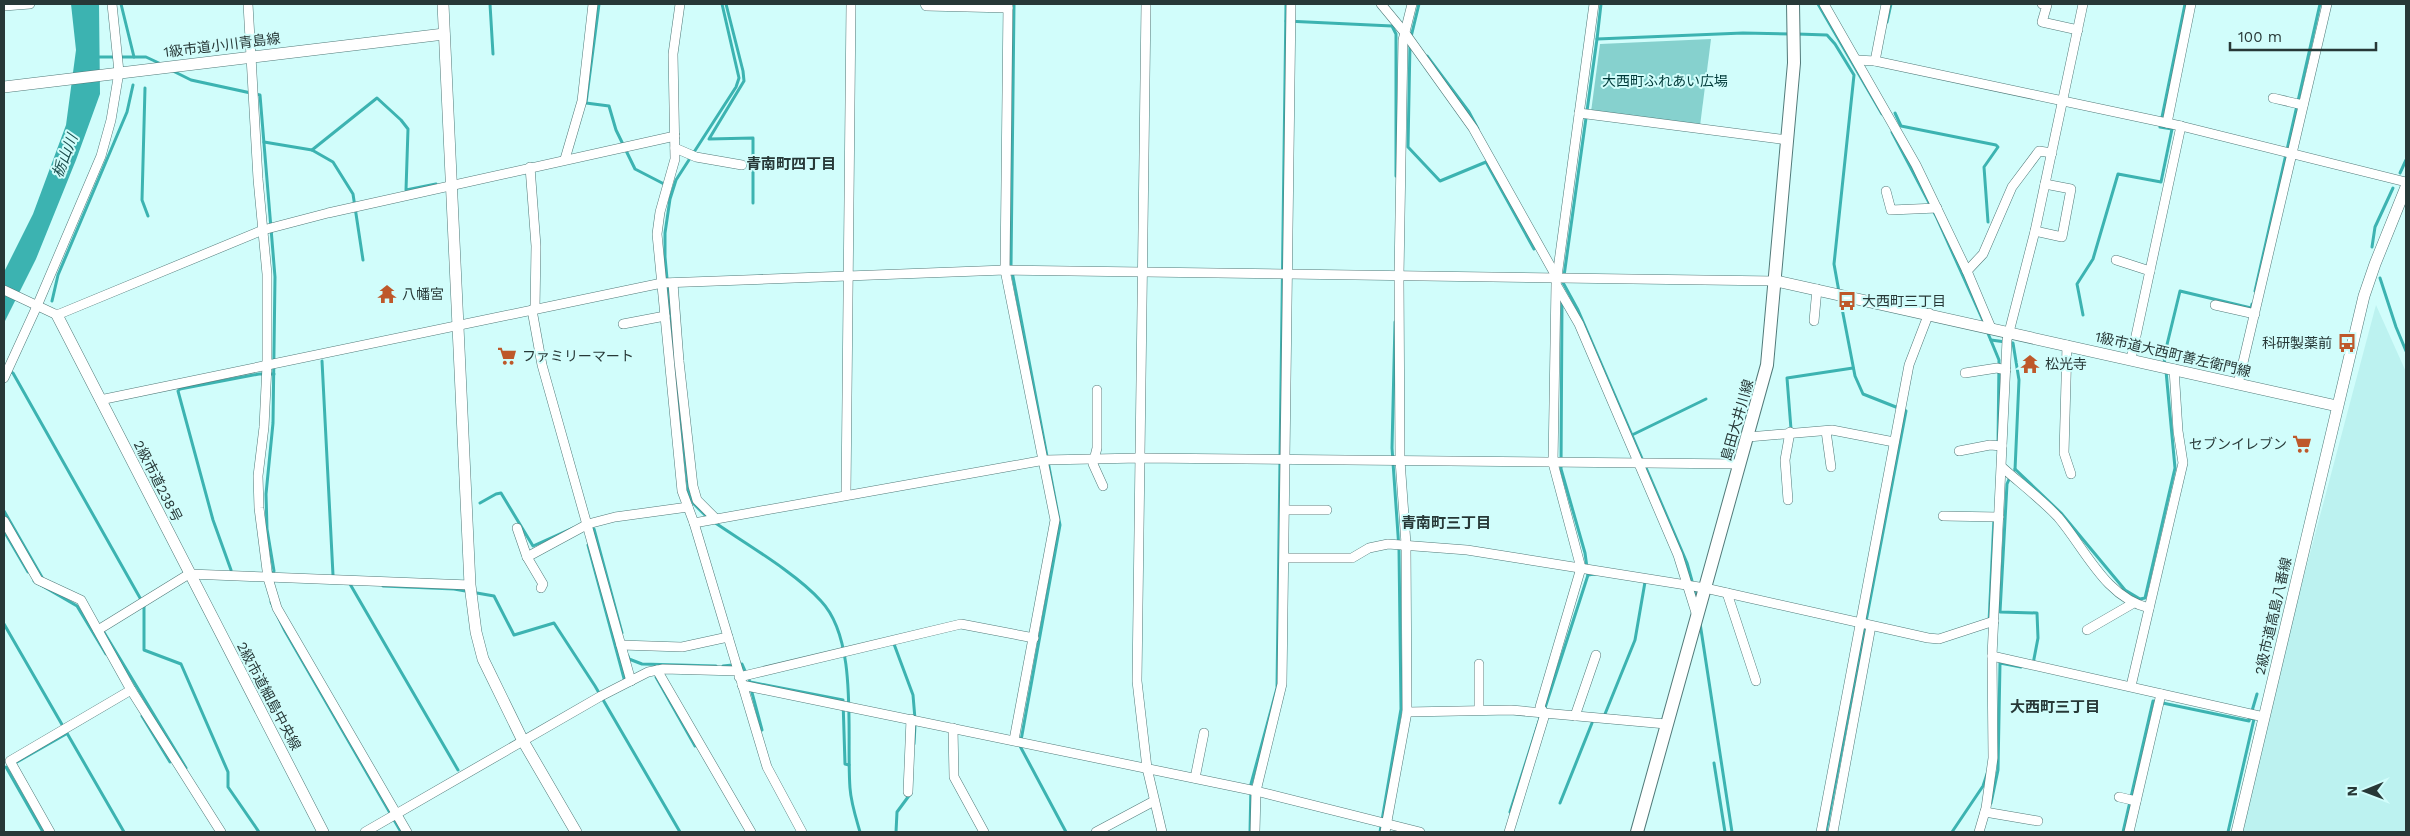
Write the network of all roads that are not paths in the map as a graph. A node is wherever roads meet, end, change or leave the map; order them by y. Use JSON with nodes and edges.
{"nodes":[{"id":1,"x":30,"y":4,"type":"edge"},
{"id":2,"x":112,"y":4,"type":"edge"},
{"id":3,"x":248,"y":4,"type":"edge"},
{"id":4,"x":443,"y":4,"type":"edge"},
{"id":5,"x":593,"y":4,"type":"edge"},
{"id":6,"x":680,"y":4,"type":"edge"},
{"id":7,"x":851,"y":4,"type":"edge"},
{"id":8,"x":924,"y":4,"type":"edge"},
{"id":9,"x":1146,"y":4,"type":"edge"},
{"id":10,"x":1291,"y":4,"type":"edge"},
{"id":11,"x":1381,"y":4,"type":"edge"},
{"id":12,"x":1412,"y":4,"type":"edge"},
{"id":13,"x":1594,"y":4,"type":"edge"},
{"id":14,"x":1793,"y":4,"type":"edge"},
{"id":15,"x":1824,"y":4,"type":"edge"},
{"id":16,"x":1886,"y":4,"type":"edge"},
{"id":17,"x":2042,"y":4,"type":"edge"},
{"id":18,"x":2083,"y":4,"type":"edge"},
{"id":19,"x":2191,"y":4,"type":"edge"},
{"id":20,"x":2327,"y":4,"type":"edge"},
{"id":21,"x":4,"y":6,"type":"edge"},
{"id":22,"x":1008,"y":6,"type":"edge"},
{"id":23,"x":2078,"y":30,"type":"junction"},
{"id":24,"x":1405,"y":32,"type":"junction"},
{"id":25,"x":444,"y":34,"type":"junction"},
{"id":26,"x":251,"y":56,"type":"junction"},
{"id":27,"x":1857,"y":60,"type":"junction"},
{"id":28,"x":1875,"y":61,"type":"junction"},
{"id":29,"x":116,"y":69,"type":"junction"},
{"id":30,"x":4,"y":87,"type":"edge"},
{"id":31,"x":2273,"y":98,"type":"dead end"},
{"id":32,"x":2063,"y":101,"type":"junction"},
{"id":33,"x":2303,"y":105,"type":"junction"},
{"id":34,"x":1579,"y":113,"type":"junction"},
{"id":35,"x":2167,"y":123,"type":"junction"},
{"id":36,"x":2181,"y":126,"type":"junction"},
{"id":37,"x":675,"y":136,"type":"junction"},
{"id":38,"x":1788,"y":140,"type":"junction"},
{"id":39,"x":675,"y":148,"type":"junction"},
{"id":40,"x":2052,"y":153,"type":"junction"},
{"id":41,"x":2292,"y":153,"type":"junction"},
{"id":42,"x":565,"y":159,"type":"junction"},
{"id":43,"x":742,"y":164,"type":"dead end"},
{"id":44,"x":530,"y":167,"type":"junction"},
{"id":45,"x":2406,"y":182,"type":"edge"},
{"id":46,"x":2045,"y":184,"type":"junction"},
{"id":47,"x":451,"y":185,"type":"junction"},
{"id":48,"x":2406,"y":187,"type":"edge"},
{"id":49,"x":1886,"y":191,"type":"dead end"},
{"id":50,"x":1937,"y":208,"type":"junction"},
{"id":51,"x":263,"y":230,"type":"junction"},
{"id":52,"x":2036,"y":231,"type":"junction"},
{"id":53,"x":2116,"y":260,"type":"dead end"},
{"id":54,"x":1006,"y":270,"type":"junction"},
{"id":55,"x":1967,"y":271,"type":"junction"},
{"id":56,"x":2150,"y":271,"type":"junction"},
{"id":57,"x":1142,"y":273,"type":"junction"},
{"id":58,"x":1287,"y":274,"type":"junction"},
{"id":59,"x":848,"y":276,"type":"junction"},
{"id":60,"x":1399,"y":276,"type":"junction"},
{"id":61,"x":1556,"y":280,"type":"junction"},
{"id":62,"x":1776,"y":281,"type":"junction"},
{"id":63,"x":673,"y":283,"type":"junction"},
{"id":64,"x":662,"y":284,"type":"junction"},
{"id":65,"x":1817,"y":289,"type":"junction"},
{"id":66,"x":4,"y":290,"type":"edge"},
{"id":67,"x":36,"y":305,"type":"junction"},
{"id":68,"x":2214,"y":305,"type":"dead end"},
{"id":69,"x":534,"y":310,"type":"junction"},
{"id":70,"x":1929,"y":313,"type":"junction"},
{"id":71,"x":2255,"y":314,"type":"junction"},
{"id":72,"x":57,"y":315,"type":"junction"},
{"id":73,"x":665,"y":316,"type":"junction"},
{"id":74,"x":1814,"y":321,"type":"dead end"},
{"id":75,"x":623,"y":324,"type":"dead end"},
{"id":76,"x":457,"y":326,"type":"junction"},
{"id":77,"x":1991,"y":328,"type":"junction"},
{"id":78,"x":2010,"y":332,"type":"junction"},
{"id":79,"x":2067,"y":345,"type":"junction"},
{"id":80,"x":2131,"y":359,"type":"junction"},
{"id":81,"x":267,"y":365,"type":"junction"},
{"id":82,"x":2174,"y":369,"type":"junction"},
{"id":83,"x":2006,"y":370,"type":"junction"},
{"id":84,"x":1965,"y":373,"type":"dead end"},
{"id":85,"x":4,"y":378,"type":"edge"},
{"id":86,"x":2238,"y":384,"type":"junction"},
{"id":87,"x":1097,"y":390,"type":"dead end"},
{"id":88,"x":100,"y":400,"type":"junction"},
{"id":89,"x":2337,"y":406,"type":"junction"},
{"id":90,"x":1826,"y":431,"type":"junction"},
{"id":91,"x":1790,"y":432,"type":"junction"},
{"id":92,"x":1748,"y":437,"type":"junction"},
{"id":93,"x":1894,"y":442,"type":"junction"},
{"id":94,"x":2002,"y":446,"type":"junction"},
{"id":95,"x":1959,"y":451,"type":"dead end"},
{"id":96,"x":1140,"y":458,"type":"junction"},
{"id":97,"x":1096,"y":459,"type":"junction"},
{"id":98,"x":1044,"y":460,"type":"junction"},
{"id":99,"x":1400,"y":460,"type":"junction"},
{"id":100,"x":1285,"y":461,"type":"junction"},
{"id":101,"x":1552,"y":463,"type":"junction"},
{"id":102,"x":1639,"y":464,"type":"junction"},
{"id":103,"x":1740,"y":464,"type":"junction"},
{"id":104,"x":1831,"y":467,"type":"dead end"},
{"id":105,"x":2003,"y":468,"type":"junction"},
{"id":106,"x":2071,"y":474,"type":"dead end"},
{"id":107,"x":1103,"y":486,"type":"dead end"},
{"id":108,"x":846,"y":495,"type":"junction"},
{"id":109,"x":1788,"y":500,"type":"dead end"},
{"id":110,"x":688,"y":507,"type":"junction"},
{"id":111,"x":1285,"y":510,"type":"junction"},
{"id":112,"x":1327,"y":510,"type":"dead end"},
{"id":113,"x":1943,"y":516,"type":"dead end"},
{"id":114,"x":1999,"y":517,"type":"junction"},
{"id":115,"x":716,"y":519,"type":"junction"},
{"id":116,"x":4,"y":521,"type":"edge"},
{"id":117,"x":694,"y":523,"type":"junction"},
{"id":118,"x":588,"y":524,"type":"junction"},
{"id":119,"x":517,"y":528,"type":"dead end"},
{"id":120,"x":1406,"y":544,"type":"junction"},
{"id":121,"x":527,"y":557,"type":"junction"},
{"id":122,"x":1285,"y":558,"type":"junction"},
{"id":123,"x":1582,"y":568,"type":"junction"},
{"id":124,"x":188,"y":574,"type":"junction"},
{"id":125,"x":268,"y":578,"type":"junction"},
{"id":126,"x":470,"y":585,"type":"junction"},
{"id":127,"x":1688,"y":585,"type":"junction"},
{"id":128,"x":541,"y":588,"type":"dead end"},
{"id":129,"x":1705,"y":588,"type":"junction"},
{"id":130,"x":1727,"y":593,"type":"junction"},
{"id":131,"x":2132,"y":604,"type":"junction"},
{"id":132,"x":2149,"y":608,"type":"junction"},
{"id":133,"x":1697,"y":616,"type":"junction"},
{"id":134,"x":1994,"y":620,"type":"junction"},
{"id":135,"x":1860,"y":624,"type":"junction"},
{"id":136,"x":1871,"y":626,"type":"junction"},
{"id":137,"x":98,"y":630,"type":"junction"},
{"id":138,"x":2087,"y":630,"type":"dead end"},
{"id":139,"x":728,"y":637,"type":"junction"},
{"id":140,"x":1034,"y":638,"type":"junction"},
{"id":141,"x":621,"y":645,"type":"junction"},
{"id":142,"x":1596,"y":654,"type":"dead end"},
{"id":143,"x":1992,"y":656,"type":"junction"},
{"id":144,"x":1479,"y":664,"type":"dead end"},
{"id":145,"x":657,"y":670,"type":"junction"},
{"id":146,"x":740,"y":678,"type":"junction"},
{"id":147,"x":631,"y":681,"type":"junction"},
{"id":148,"x":1756,"y":681,"type":"dead end"},
{"id":149,"x":2131,"y":686,"type":"junction"},
{"id":150,"x":131,"y":690,"type":"junction"},
{"id":151,"x":2161,"y":694,"type":"junction"},
{"id":152,"x":1479,"y":710,"type":"junction"},
{"id":153,"x":1407,"y":712,"type":"junction"},
{"id":154,"x":1544,"y":714,"type":"junction"},
{"id":155,"x":1575,"y":716,"type":"junction"},
{"id":156,"x":2264,"y":717,"type":"junction"},
{"id":157,"x":911,"y":719,"type":"junction"},
{"id":158,"x":1666,"y":724,"type":"junction"},
{"id":159,"x":953,"y":728,"type":"junction"},
{"id":160,"x":1204,"y":733,"type":"dead end"},
{"id":161,"x":1014,"y":740,"type":"junction"},
{"id":162,"x":523,"y":741,"type":"junction"},
{"id":163,"x":1147,"y":768,"type":"junction"},
{"id":164,"x":1195,"y":778,"type":"junction"},
{"id":165,"x":1256,"y":791,"type":"junction"},
{"id":166,"x":908,"y":792,"type":"dead end"},
{"id":167,"x":2119,"y":797,"type":"dead end"},
{"id":168,"x":2136,"y":801,"type":"junction"},
{"id":169,"x":1154,"y":802,"type":"junction"},
{"id":170,"x":1985,"y":812,"type":"junction"},
{"id":171,"x":396,"y":814,"type":"junction"},
{"id":172,"x":2038,"y":821,"type":"dead end"},
{"id":173,"x":1386,"y":828,"type":"edge"},
{"id":174,"x":50,"y":832,"type":"edge"},
{"id":175,"x":221,"y":832,"type":"edge"},
{"id":176,"x":323,"y":832,"type":"edge"},
{"id":177,"x":364,"y":832,"type":"edge"},
{"id":178,"x":407,"y":832,"type":"edge"},
{"id":179,"x":576,"y":832,"type":"edge"},
{"id":180,"x":751,"y":832,"type":"edge"},
{"id":181,"x":802,"y":832,"type":"edge"},
{"id":182,"x":984,"y":832,"type":"edge"},
{"id":183,"x":1096,"y":832,"type":"edge"},
{"id":184,"x":1162,"y":832,"type":"edge"},
{"id":185,"x":1255,"y":832,"type":"edge"},
{"id":186,"x":1420,"y":832,"type":"edge"},
{"id":187,"x":1509,"y":832,"type":"edge"},
{"id":188,"x":1637,"y":832,"type":"edge"},
{"id":189,"x":1821,"y":832,"type":"edge"},
{"id":190,"x":1833,"y":832,"type":"edge"},
{"id":191,"x":1979,"y":832,"type":"edge"},
{"id":192,"x":2129,"y":832,"type":"edge"},
{"id":193,"x":2237,"y":832,"type":"edge"}],
"edges":[{"from":1,"to":21,"type":"street"},
{"from":2,"to":29,"type":"street"},
{"from":3,"to":26,"type":"street"},
{"from":4,"to":25,"type":"street"},
{"from":5,"to":42,"type":"street"},
{"from":6,"to":37,"type":"street"},
{"from":7,"to":59,"type":"street"},
{"from":8,"to":22,"type":"street"},
{"from":9,"to":57,"type":"street"},
{"from":10,"to":58,"type":"street"},
{"from":11,"to":24,"type":"street"},
{"from":12,"to":24,"type":"street"},
{"from":13,"to":34,"type":"street"},
{"from":14,"to":38,"type":"main road","name":"島田大井川線"},
{"from":15,"to":27,"type":"street"},
{"from":16,"to":28,"type":"street"},
{"from":17,"to":23,"type":"street"},
{"from":18,"to":23,"type":"street"},
{"from":19,"to":35,"type":"street"},
{"from":20,"to":33,"type":"street"},
{"from":22,"to":54,"type":"street"},
{"from":23,"to":32,"type":"street"},
{"from":24,"to":60,"type":"street"},
{"from":24,"to":61,"type":"street"},
{"from":25,"to":26,"type":"street","name":"1級市道小川青島線"},
{"from":25,"to":47,"type":"street"},
{"from":26,"to":29,"type":"street","name":"1級市道小川青島線"},
{"from":26,"to":51,"type":"street"},
{"from":27,"to":28,"type":"street"},
{"from":27,"to":50,"type":"street"},
{"from":28,"to":32,"type":"street"},
{"from":29,"to":30,"type":"street","name":"1級市道小川青島線"},
{"from":29,"to":67,"type":"street"},
{"from":31,"to":33,"type":"street"},
{"from":32,"to":35,"type":"street"},
{"from":32,"to":40,"type":"street"},
{"from":33,"to":41,"type":"street"},
{"from":34,"to":38,"type":"street"},
{"from":34,"to":61,"type":"street"},
{"from":35,"to":36,"type":"street"},
{"from":36,"to":41,"type":"street"},
{"from":36,"to":56,"type":"street"},
{"from":37,"to":39,"type":"street"},
{"from":37,"to":42,"type":"street"},
{"from":38,"to":62,"type":"main road","name":"島田大井川線"},
{"from":39,"to":43,"type":"street"},
{"from":39,"to":64,"type":"street"},
{"from":40,"to":46,"type":"street"},
{"from":40,"to":55,"type":"street"},
{"from":41,"to":45,"type":"street"},
{"from":41,"to":71,"type":"street"},
{"from":42,"to":44,"type":"street"},
{"from":44,"to":47,"type":"street"},
{"from":44,"to":69,"type":"street"},
{"from":46,"to":52,"type":"street"},
{"from":46,"to":52,"type":"street"},
{"from":47,"to":51,"type":"street"},
{"from":47,"to":76,"type":"street"},
{"from":48,"to":89,"type":"street"},
{"from":49,"to":50,"type":"street"},
{"from":50,"to":55,"type":"street"},
{"from":51,"to":72,"type":"street"},
{"from":51,"to":81,"type":"street"},
{"from":52,"to":78,"type":"street"},
{"from":53,"to":56,"type":"street"},
{"from":54,"to":57,"type":"street"},
{"from":54,"to":59,"type":"street"},
{"from":54,"to":98,"type":"street"},
{"from":55,"to":77,"type":"street"},
{"from":56,"to":80,"type":"street"},
{"from":57,"to":58,"type":"street"},
{"from":57,"to":96,"type":"street"},
{"from":58,"to":60,"type":"street"},
{"from":58,"to":100,"type":"street"},
{"from":59,"to":63,"type":"street"},
{"from":59,"to":108,"type":"street"},
{"from":60,"to":61,"type":"street"},
{"from":60,"to":99,"type":"street"},
{"from":61,"to":62,"type":"street"},
{"from":61,"to":101,"type":"street"},
{"from":61,"to":102,"type":"street"},
{"from":62,"to":65,"type":"street","name":"1級市道大西町善左衛門線"},
{"from":62,"to":92,"type":"main road","name":"島田大井川線"},
{"from":63,"to":64,"type":"street"},
{"from":63,"to":115,"type":"street"},
{"from":64,"to":69,"type":"street"},
{"from":64,"to":73,"type":"street"},
{"from":65,"to":70,"type":"street","name":"1級市道大西町善左衛門線"},
{"from":65,"to":74,"type":"street"},
{"from":66,"to":67,"type":"street"},
{"from":67,"to":72,"type":"street"},
{"from":67,"to":85,"type":"street"},
{"from":68,"to":71,"type":"street"},
{"from":69,"to":76,"type":"street"},
{"from":69,"to":118,"type":"street"},
{"from":70,"to":77,"type":"street","name":"1級市道大西町善左衛門線"},
{"from":70,"to":93,"type":"street"},
{"from":71,"to":86,"type":"street"},
{"from":72,"to":88,"type":"street","name":"2級市道238号"},
{"from":73,"to":75,"type":"street"},
{"from":73,"to":110,"type":"street"},
{"from":76,"to":81,"type":"street"},
{"from":76,"to":126,"type":"street"},
{"from":77,"to":78,"type":"street","name":"1級市道大西町善左衛門線"},
{"from":78,"to":79,"type":"street","name":"1級市道大西町善左衛門線"},
{"from":78,"to":83,"type":"street"},
{"from":79,"to":80,"type":"street","name":"1級市道大西町善左衛門線"},
{"from":79,"to":106,"type":"street"},
{"from":80,"to":82,"type":"street","name":"1級市道大西町善左衛門線"},
{"from":81,"to":88,"type":"street"},
{"from":81,"to":125,"type":"street"},
{"from":82,"to":86,"type":"street","name":"1級市道大西町善左衛門線"},
{"from":82,"to":132,"type":"street"},
{"from":83,"to":84,"type":"street"},
{"from":83,"to":94,"type":"street"},
{"from":86,"to":89,"type":"street","name":"1級市道大西町善左衛門線"},
{"from":87,"to":97,"type":"street"},
{"from":88,"to":124,"type":"street","name":"2級市道238号"},
{"from":89,"to":156,"type":"street","name":"2級市道高島八番線"},
{"from":90,"to":91,"type":"street"},
{"from":90,"to":93,"type":"street"},
{"from":90,"to":104,"type":"street"},
{"from":91,"to":92,"type":"street"},
{"from":91,"to":109,"type":"street"},
{"from":92,"to":103,"type":"main road","name":"島田大井川線"},
{"from":93,"to":135,"type":"street"},
{"from":94,"to":95,"type":"street"},
{"from":94,"to":105,"type":"street"},
{"from":96,"to":97,"type":"street"},
{"from":96,"to":100,"type":"street"},
{"from":96,"to":163,"type":"street"},
{"from":97,"to":98,"type":"street"},
{"from":97,"to":107,"type":"street"},
{"from":98,"to":108,"type":"street"},
{"from":98,"to":140,"type":"street"},
{"from":99,"to":100,"type":"street"},
{"from":99,"to":101,"type":"street"},
{"from":99,"to":120,"type":"street"},
{"from":100,"to":111,"type":"street"},
{"from":101,"to":102,"type":"street"},
{"from":101,"to":123,"type":"street"},
{"from":102,"to":103,"type":"street"},
{"from":102,"to":127,"type":"street"},
{"from":103,"to":129,"type":"main road","name":"島田大井川線"},
{"from":105,"to":114,"type":"street"},
{"from":105,"to":131,"type":"street"},
{"from":108,"to":115,"type":"street"},
{"from":110,"to":117,"type":"street"},
{"from":110,"to":118,"type":"street"},
{"from":111,"to":112,"type":"street"},
{"from":111,"to":122,"type":"street"},
{"from":113,"to":114,"type":"street"},
{"from":114,"to":134,"type":"street"},
{"from":115,"to":117,"type":"street"},
{"from":116,"to":137,"type":"street"},
{"from":117,"to":139,"type":"street"},
{"from":118,"to":121,"type":"street"},
{"from":118,"to":141,"type":"street"},
{"from":119,"to":121,"type":"street"},
{"from":120,"to":122,"type":"street"},
{"from":120,"to":123,"type":"street"},
{"from":120,"to":153,"type":"street"},
{"from":121,"to":128,"type":"street"},
{"from":122,"to":165,"type":"street"},
{"from":123,"to":127,"type":"street"},
{"from":123,"to":154,"type":"street"},
{"from":124,"to":125,"type":"street"},
{"from":124,"to":137,"type":"street"},
{"from":124,"to":176,"type":"street","name":"2級市道細島中央線"},
{"from":125,"to":126,"type":"street"},
{"from":125,"to":171,"type":"street"},
{"from":126,"to":162,"type":"street"},
{"from":127,"to":129,"type":"street"},
{"from":127,"to":133,"type":"street"},
{"from":129,"to":130,"type":"street"},
{"from":129,"to":133,"type":"main road","name":"島田大井川線"},
{"from":130,"to":135,"type":"street"},
{"from":130,"to":148,"type":"street"},
{"from":131,"to":132,"type":"street"},
{"from":131,"to":138,"type":"street"},
{"from":132,"to":149,"type":"street"},
{"from":133,"to":158,"type":"main road","name":"島田大井川線"},
{"from":134,"to":136,"type":"street"},
{"from":134,"to":143,"type":"street"},
{"from":135,"to":136,"type":"street"},
{"from":135,"to":189,"type":"street"},
{"from":136,"to":190,"type":"street"},
{"from":137,"to":150,"type":"street"},
{"from":139,"to":141,"type":"street"},
{"from":139,"to":146,"type":"street"},
{"from":140,"to":146,"type":"street"},
{"from":140,"to":161,"type":"street"},
{"from":141,"to":147,"type":"street"},
{"from":142,"to":155,"type":"street"},
{"from":143,"to":149,"type":"street"},
{"from":143,"to":170,"type":"street"},
{"from":144,"to":152,"type":"street"},
{"from":145,"to":146,"type":"street"},
{"from":145,"to":147,"type":"street"},
{"from":145,"to":180,"type":"street"},
{"from":146,"to":157,"type":"street"},
{"from":146,"to":181,"type":"street"},
{"from":147,"to":162,"type":"street"},
{"from":149,"to":151,"type":"street"},
{"from":150,"to":174,"type":"street"},
{"from":150,"to":175,"type":"street"},
{"from":151,"to":156,"type":"street"},
{"from":151,"to":168,"type":"street"},
{"from":152,"to":153,"type":"street"},
{"from":152,"to":154,"type":"street"},
{"from":153,"to":173,"type":"street"},
{"from":154,"to":155,"type":"street"},
{"from":154,"to":187,"type":"street"},
{"from":155,"to":158,"type":"street"},
{"from":156,"to":193,"type":"street","name":"2級市道高島八番線"},
{"from":157,"to":159,"type":"street"},
{"from":157,"to":166,"type":"street"},
{"from":158,"to":188,"type":"main road","name":"島田大井川線"},
{"from":159,"to":161,"type":"street"},
{"from":159,"to":182,"type":"street"},
{"from":160,"to":164,"type":"street"},
{"from":161,"to":163,"type":"street"},
{"from":162,"to":171,"type":"street"},
{"from":162,"to":179,"type":"street"},
{"from":163,"to":164,"type":"street"},
{"from":163,"to":169,"type":"street"},
{"from":164,"to":165,"type":"street"},
{"from":165,"to":173,"type":"street"},
{"from":165,"to":185,"type":"street"},
{"from":167,"to":168,"type":"street"},
{"from":168,"to":192,"type":"street"},
{"from":169,"to":183,"type":"street"},
{"from":169,"to":184,"type":"street"},
{"from":170,"to":172,"type":"street"},
{"from":170,"to":191,"type":"street"},
{"from":171,"to":177,"type":"street"},
{"from":171,"to":178,"type":"street"},
{"from":173,"to":186,"type":"street"}]}
